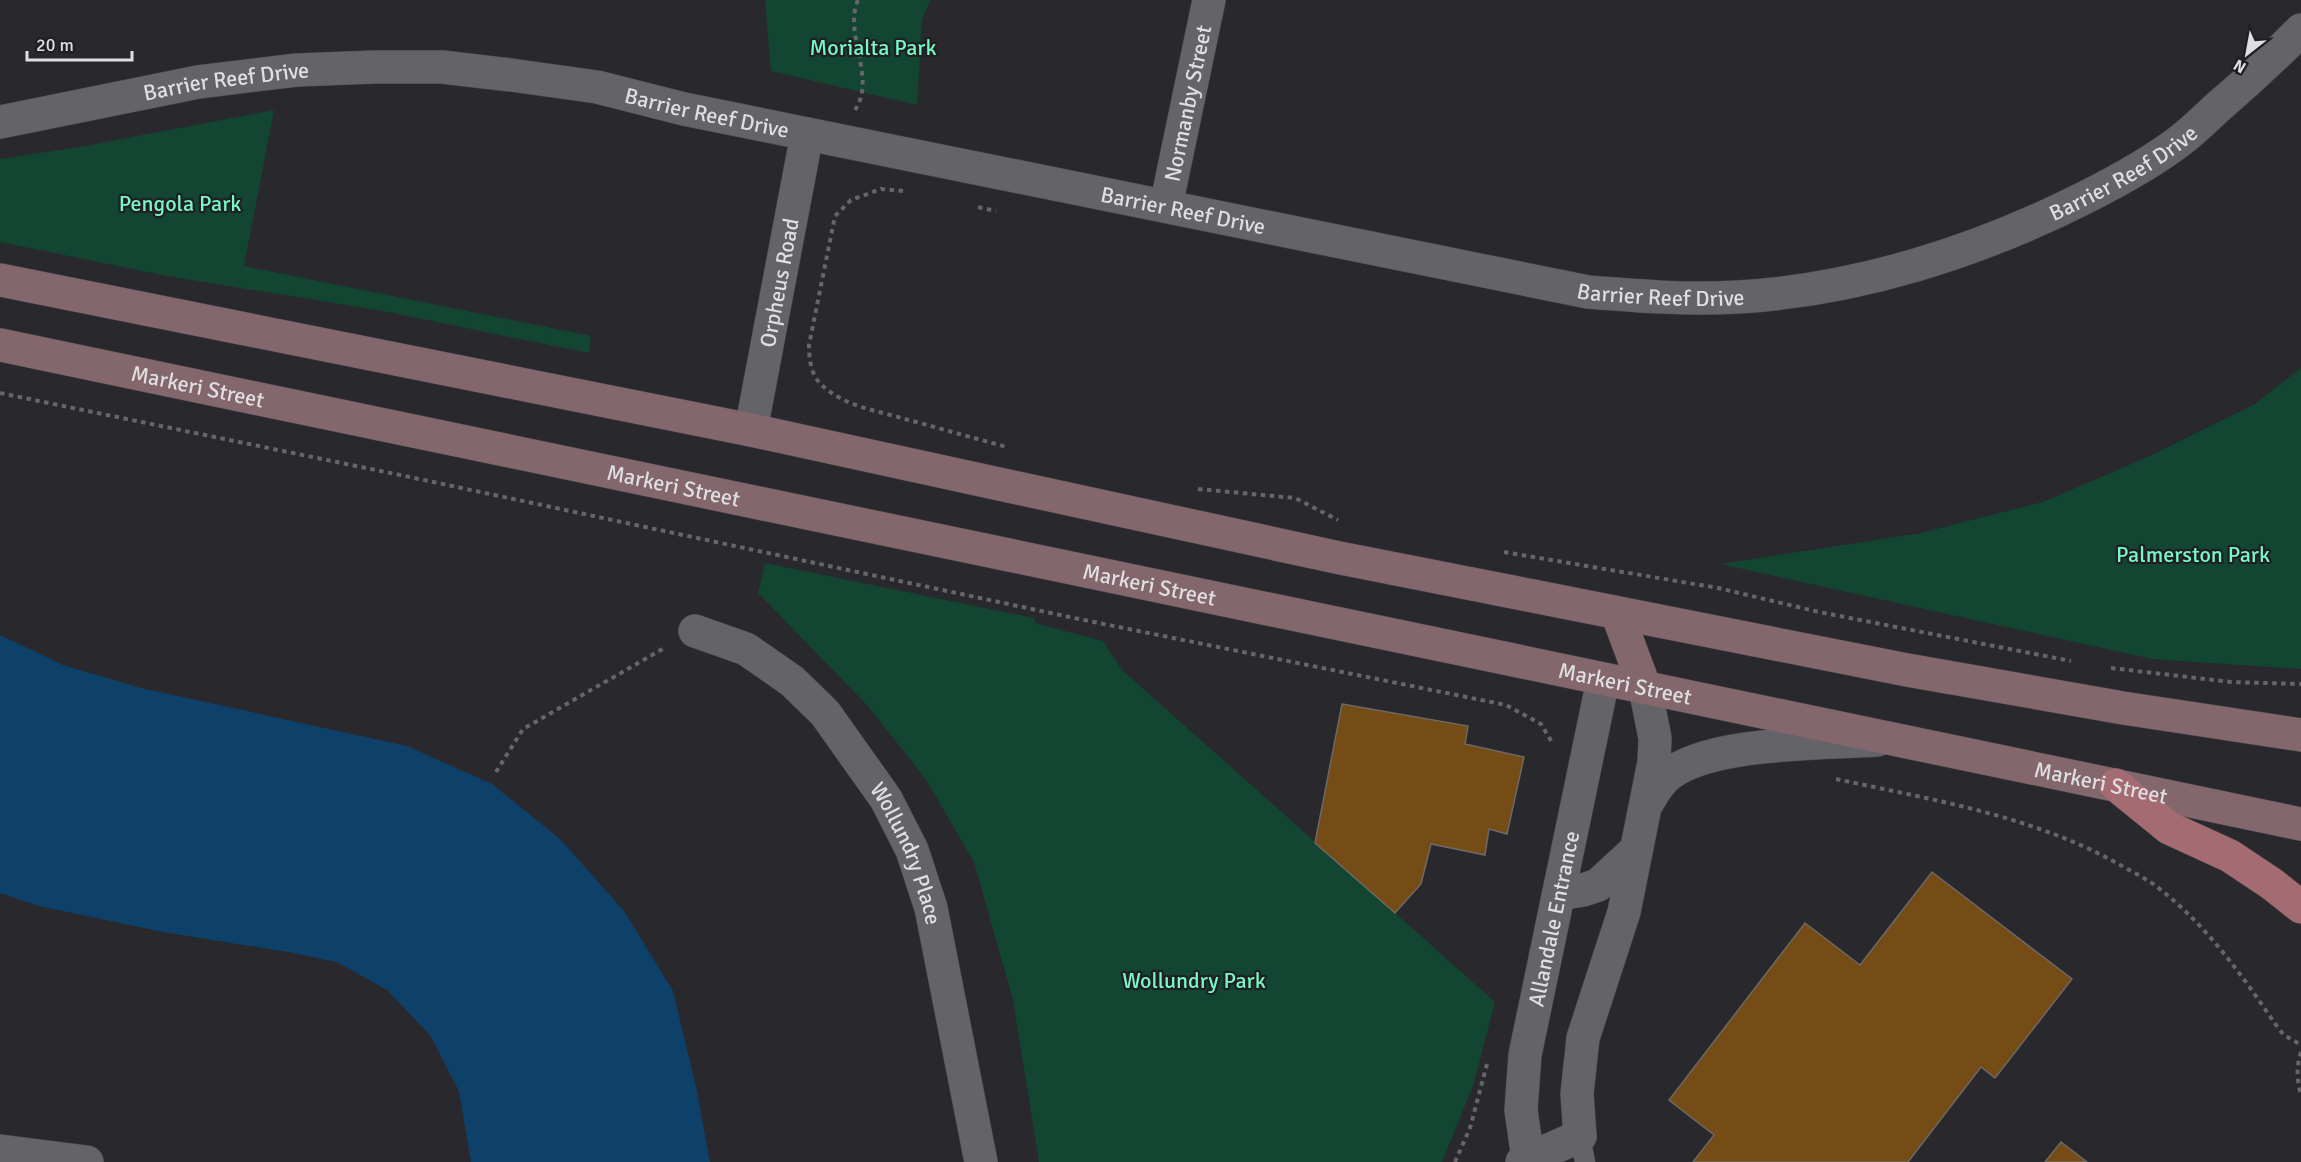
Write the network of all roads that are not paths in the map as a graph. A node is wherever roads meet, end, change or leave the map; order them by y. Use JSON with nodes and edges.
{"nodes":[{"id":1,"x":1209,"y":0,"type":"edge"},
{"id":2,"x":2301,"y":30,"type":"edge"},
{"id":3,"x":0,"y":122,"type":"edge"},
{"id":4,"x":807,"y":134,"type":"junction"},
{"id":5,"x":1166,"y":206,"type":"junction"},
{"id":6,"x":0,"y":280,"type":"edge"},
{"id":7,"x":0,"y":345,"type":"edge"},
{"id":8,"x":751,"y":430,"type":"junction"},
{"id":9,"x":1617,"y":613,"type":"junction"},
{"id":10,"x":695,"y":631,"type":"road end"},
{"id":11,"x":1603,"y":680,"type":"junction"},
{"id":12,"x":1645,"y":688,"type":"junction"},
{"id":13,"x":2301,"y":735,"type":"edge"},
{"id":14,"x":1897,"y":739,"type":"junction"},
{"id":15,"x":2116,"y":785,"type":"junction"},
{"id":16,"x":1646,"y":804,"type":"junction"},
{"id":17,"x":2301,"y":824,"type":"edge"},
{"id":18,"x":1636,"y":850,"type":"junction"},
{"id":19,"x":1559,"y":894,"type":"junction"},
{"id":20,"x":2301,"y":907,"type":"edge"},
{"id":21,"x":0,"y":1151,"type":"edge"},
{"id":22,"x":1576,"y":1153,"type":"edge"},
{"id":23,"x":1526,"y":1161,"type":"edge"},
{"id":24,"x":87,"y":1162,"type":"edge"},
{"id":25,"x":981,"y":1162,"type":"edge"}],
"edges":[{"from":1,"to":5,"type":"street","name":"Normanby Street"},
{"from":2,"to":5,"type":"street","name":"Barrier Reef Drive"},
{"from":3,"to":4,"type":"street","name":"Barrier Reef Drive"},
{"from":4,"to":5,"type":"street","name":"Barrier Reef Drive"},
{"from":4,"to":8,"type":"street","name":"Orpheus Road"},
{"from":6,"to":8,"type":"main road"},
{"from":7,"to":11,"type":"main road","name":"Markeri Street"},
{"from":8,"to":9,"type":"main road"},
{"from":9,"to":11,"type":"main road"},
{"from":9,"to":12,"type":"main road"},
{"from":9,"to":13,"type":"main road"},
{"from":10,"to":25,"type":"street","name":"Wollundry Place"},
{"from":11,"to":12,"type":"main road","name":"Markeri Street"},
{"from":11,"to":19,"type":"street","name":"Allandale Entrance"},
{"from":12,"to":14,"type":"main road","name":"Markeri Street"},
{"from":12,"to":16,"type":"street","name":"Allandale Entrance"},
{"from":14,"to":15,"type":"main road","name":"Markeri Street"},
{"from":14,"to":16,"type":"street"},
{"from":15,"to":17,"type":"main road","name":"Markeri Street"},
{"from":15,"to":20,"type":"main road"},
{"from":16,"to":18,"type":"street","name":"Allandale Entrance"},
{"from":18,"to":19,"type":"street"},
{"from":18,"to":22,"type":"street","name":"Allandale Entrance"},
{"from":19,"to":23,"type":"street","name":"Allandale Entrance"},
{"from":21,"to":24,"type":"street"},
{"from":22,"to":23,"type":"street","name":"Allandale Entrance"}]}
